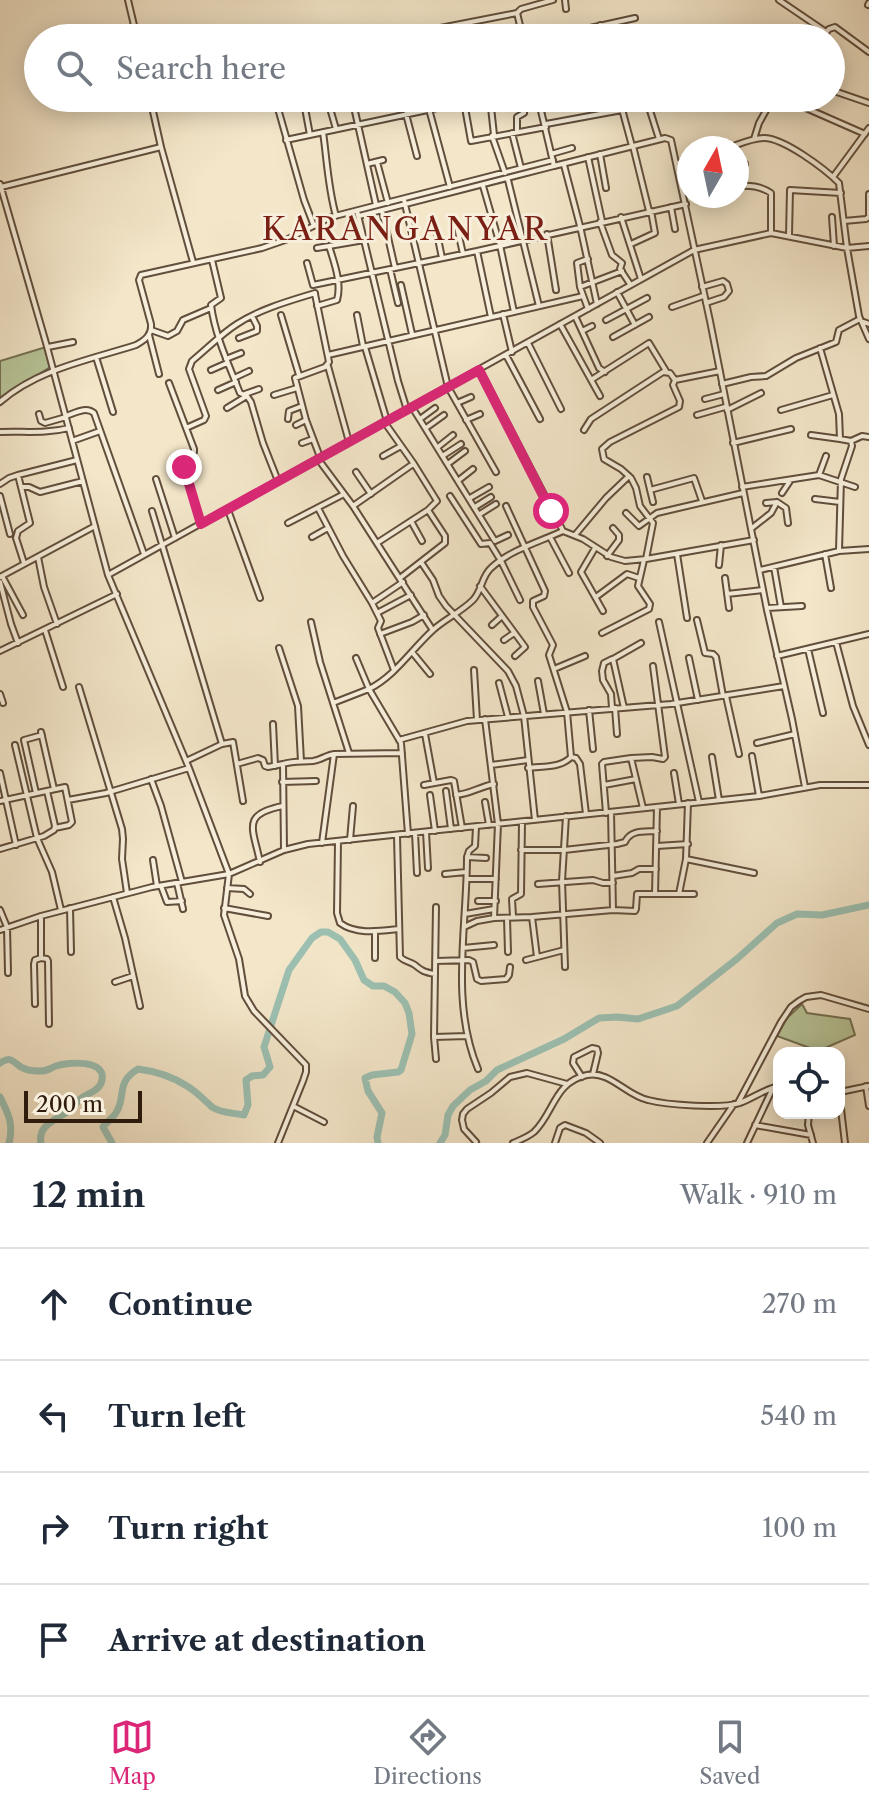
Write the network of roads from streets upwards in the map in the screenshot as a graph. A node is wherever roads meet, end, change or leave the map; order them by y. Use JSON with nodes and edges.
{"nodes":[{"id":1,"x":128,"y":0,"type":"edge"},
{"id":2,"x":520,"y":0,"type":"edge"},
{"id":3,"x":553,"y":0,"type":"edge"},
{"id":4,"x":565,"y":0,"type":"edge"},
{"id":5,"x":779,"y":0,"type":"edge"},
{"id":6,"x":566,"y":9,"type":"dead end"},
{"id":7,"x":519,"y":11,"type":"junction"},
{"id":8,"x":635,"y":18,"type":"dead end"},
{"id":9,"x":568,"y":21,"type":"dead end"},
{"id":10,"x":134,"y":24,"type":"edge"},
{"id":11,"x":467,"y":24,"type":"edge"},
{"id":12,"x":521,"y":24,"type":"edge"},
{"id":13,"x":569,"y":24,"type":"edge"},
{"id":14,"x":605,"y":24,"type":"edge"},
{"id":15,"x":814,"y":24,"type":"edge"},
{"id":16,"x":845,"y":34,"type":"edge"},
{"id":17,"x":869,"y":52,"type":"edge"},
{"id":18,"x":845,"y":95,"type":"edge"},
{"id":19,"x":869,"y":103,"type":"edge"},
{"id":20,"x":153,"y":112,"type":"edge"},
{"id":21,"x":279,"y":112,"type":"edge"},
{"id":22,"x":306,"y":112,"type":"edge"},
{"id":23,"x":331,"y":112,"type":"edge"},
{"id":24,"x":355,"y":112,"type":"edge"},
{"id":25,"x":393,"y":112,"type":"edge"},
{"id":26,"x":415,"y":112,"type":"edge"},
{"id":27,"x":430,"y":112,"type":"edge"},
{"id":28,"x":464,"y":112,"type":"edge"},
{"id":29,"x":491,"y":112,"type":"edge"},
{"id":30,"x":542,"y":112,"type":"edge"},
{"id":31,"x":612,"y":112,"type":"edge"},
{"id":32,"x":623,"y":112,"type":"edge"},
{"id":33,"x":650,"y":112,"type":"edge"},
{"id":34,"x":765,"y":112,"type":"edge"},
{"id":35,"x":820,"y":112,"type":"edge"},
{"id":36,"x":524,"y":113,"type":"dead end"},
{"id":37,"x":406,"y":114,"type":"junction"},
{"id":38,"x":394,"y":117,"type":"junction"},
{"id":39,"x":358,"y":124,"type":"junction"},
{"id":40,"x":545,"y":126,"type":"junction"},
{"id":41,"x":336,"y":129,"type":"junction"},
{"id":42,"x":868,"y":130,"type":"edge"},
{"id":43,"x":323,"y":132,"type":"junction"},
{"id":44,"x":514,"y":132,"type":"junction"},
{"id":45,"x":310,"y":135,"type":"junction"},
{"id":46,"x":493,"y":136,"type":"junction"},
{"id":47,"x":659,"y":139,"type":"junction"},
{"id":48,"x":754,"y":139,"type":"junction"},
{"id":49,"x":286,"y":140,"type":"junction"},
{"id":50,"x":749,"y":141,"type":"edge"},
{"id":51,"x":632,"y":146,"type":"junction"},
{"id":52,"x":161,"y":147,"type":"junction"},
{"id":53,"x":572,"y":148,"type":"dead end"},
{"id":54,"x":600,"y":154,"type":"junction"},
{"id":55,"x":417,"y":156,"type":"dead end"},
{"id":56,"x":588,"y":157,"type":"junction"},
{"id":57,"x":553,"y":160,"type":"junction"},
{"id":58,"x":367,"y":164,"type":"junction"},
{"id":59,"x":677,"y":164,"type":"edge"},
{"id":60,"x":564,"y":165,"type":"junction"},
{"id":61,"x":521,"y":168,"type":"junction"},
{"id":62,"x":509,"y":176,"type":"junction"},
{"id":63,"x":833,"y":177,"type":"junction"},
{"id":64,"x":482,"y":183,"type":"junction"},
{"id":65,"x":0,"y":186,"type":"edge"},
{"id":66,"x":749,"y":186,"type":"edge"},
{"id":67,"x":450,"y":187,"type":"junction"},
{"id":68,"x":606,"y":188,"type":"dead end"},
{"id":69,"x":841,"y":193,"type":"junction"},
{"id":70,"x":869,"y":194,"type":"edge"},
{"id":71,"x":404,"y":202,"type":"junction"},
{"id":72,"x":388,"y":203,"type":"junction"},
{"id":73,"x":677,"y":204,"type":"edge"},
{"id":74,"x":671,"y":207,"type":"junction"},
{"id":75,"x":686,"y":208,"type":"edge"},
{"id":76,"x":378,"y":209,"type":"junction"},
{"id":77,"x":650,"y":211,"type":"junction"},
{"id":78,"x":357,"y":214,"type":"junction"},
{"id":79,"x":336,"y":216,"type":"junction"},
{"id":80,"x":869,"y":216,"type":"edge"},
{"id":81,"x":621,"y":217,"type":"junction"},
{"id":82,"x":832,"y":217,"type":"dead end"},
{"id":83,"x":844,"y":221,"type":"junction"},
{"id":84,"x":601,"y":222,"type":"junction"},
{"id":85,"x":435,"y":224,"type":"dead end"},
{"id":86,"x":314,"y":226,"type":"junction"},
{"id":87,"x":580,"y":226,"type":"junction"},
{"id":88,"x":457,"y":227,"type":"dead end"},
{"id":89,"x":675,"y":229,"type":"dead end"},
{"id":90,"x":771,"y":233,"type":"junction"},
{"id":91,"x":547,"y":234,"type":"junction"},
{"id":92,"x":789,"y":235,"type":"junction"},
{"id":93,"x":364,"y":240,"type":"junction"},
{"id":94,"x":523,"y":240,"type":"junction"},
{"id":95,"x":500,"y":245,"type":"junction"},
{"id":96,"x":630,"y":245,"type":"junction"},
{"id":97,"x":329,"y":246,"type":"junction"},
{"id":98,"x":834,"y":246,"type":"junction"},
{"id":99,"x":869,"y":246,"type":"edge"},
{"id":100,"x":317,"y":248,"type":"dead end"},
{"id":101,"x":847,"y":248,"type":"junction"},
{"id":102,"x":694,"y":250,"type":"junction"},
{"id":103,"x":477,"y":251,"type":"junction"},
{"id":104,"x":463,"y":254,"type":"junction"},
{"id":105,"x":442,"y":258,"type":"junction"},
{"id":106,"x":588,"y":259,"type":"junction"},
{"id":107,"x":212,"y":260,"type":"junction"},
{"id":108,"x":193,"y":262,"type":"junction"},
{"id":109,"x":307,"y":263,"type":"dead end"},
{"id":110,"x":419,"y":263,"type":"junction"},
{"id":111,"x":392,"y":269,"type":"junction"},
{"id":112,"x":622,"y":271,"type":"junction"},
{"id":113,"x":373,"y":273,"type":"junction"},
{"id":114,"x":641,"y":279,"type":"junction"},
{"id":115,"x":338,"y":280,"type":"junction"},
{"id":116,"x":593,"y":283,"type":"junction"},
{"id":117,"x":313,"y":285,"type":"junction"},
{"id":118,"x":401,"y":285,"type":"dead end"},
{"id":119,"x":630,"y":285,"type":"junction"},
{"id":120,"x":580,"y":287,"type":"junction"},
{"id":121,"x":702,"y":287,"type":"junction"},
{"id":122,"x":556,"y":290,"type":"dead end"},
{"id":123,"x":617,"y":292,"type":"junction"},
{"id":124,"x":315,"y":293,"type":"junction"},
{"id":125,"x":704,"y":295,"type":"junction"},
{"id":126,"x":583,"y":296,"type":"junction"},
{"id":127,"x":647,"y":298,"type":"dead end"},
{"id":128,"x":398,"y":303,"type":"dead end"},
{"id":129,"x":706,"y":303,"type":"junction"},
{"id":130,"x":597,"y":304,"type":"junction"},
{"id":131,"x":317,"y":306,"type":"junction"},
{"id":132,"x":539,"y":306,"type":"junction"},
{"id":133,"x":672,"y":307,"type":"dead end"},
{"id":134,"x":211,"y":308,"type":"junction"},
{"id":135,"x":588,"y":309,"type":"junction"},
{"id":136,"x":627,"y":309,"type":"junction"},
{"id":137,"x":514,"y":312,"type":"junction"},
{"id":138,"x":503,"y":314,"type":"junction"},
{"id":139,"x":281,"y":315,"type":"dead end"},
{"id":140,"x":357,"y":315,"type":"dead end"},
{"id":141,"x":252,"y":316,"type":"junction"},
{"id":142,"x":575,"y":316,"type":"junction"},
{"id":143,"x":491,"y":317,"type":"junction"},
{"id":144,"x":649,"y":317,"type":"dead end"},
{"id":145,"x":606,"y":320,"type":"dead end"},
{"id":146,"x":860,"y":320,"type":"junction"},
{"id":147,"x":560,"y":324,"type":"junction"},
{"id":148,"x":869,"y":324,"type":"edge"},
{"id":149,"x":635,"y":325,"type":"junction"},
{"id":150,"x":592,"y":326,"type":"dead end"},
{"id":151,"x":436,"y":329,"type":"junction"},
{"id":152,"x":582,"y":331,"type":"junction"},
{"id":153,"x":150,"y":332,"type":"junction"},
{"id":154,"x":412,"y":334,"type":"junction"},
{"id":155,"x":613,"y":337,"type":"dead end"},
{"id":156,"x":219,"y":338,"type":"junction"},
{"id":157,"x":239,"y":338,"type":"dead end"},
{"id":158,"x":869,"y":339,"type":"edge"},
{"id":159,"x":389,"y":341,"type":"junction"},
{"id":160,"x":73,"y":342,"type":"dead end"},
{"id":161,"x":528,"y":343,"type":"junction"},
{"id":162,"x":364,"y":346,"type":"junction"},
{"id":163,"x":48,"y":347,"type":"junction"},
{"id":164,"x":820,"y":348,"type":"junction"},
{"id":165,"x":512,"y":352,"type":"junction"},
{"id":166,"x":241,"y":353,"type":"dead end"},
{"id":167,"x":328,"y":355,"type":"junction"},
{"id":168,"x":506,"y":355,"type":"junction"},
{"id":169,"x":96,"y":357,"type":"junction"},
{"id":170,"x":227,"y":361,"type":"junction"},
{"id":171,"x":328,"y":366,"type":"junction"},
{"id":172,"x":53,"y":370,"type":"junction"},
{"id":173,"x":211,"y":370,"type":"dead end"},
{"id":174,"x":479,"y":370,"type":"junction"},
{"id":175,"x":249,"y":371,"type":"dead end"},
{"id":176,"x":666,"y":371,"type":"junction"},
{"id":177,"x":720,"y":371,"type":"junction"},
{"id":178,"x":605,"y":372,"type":"junction"},
{"id":179,"x":159,"y":374,"type":"dead end"},
{"id":180,"x":299,"y":375,"type":"junction"},
{"id":181,"x":235,"y":380,"type":"junction"},
{"id":182,"x":591,"y":380,"type":"junction"},
{"id":183,"x":675,"y":380,"type":"junction"},
{"id":184,"x":169,"y":383,"type":"dead end"},
{"id":185,"x":722,"y":384,"type":"junction"},
{"id":186,"x":448,"y":387,"type":"junction"},
{"id":187,"x":297,"y":388,"type":"junction"},
{"id":188,"x":259,"y":389,"type":"dead end"},
{"id":189,"x":218,"y":390,"type":"dead end"},
{"id":190,"x":761,"y":393,"type":"dead end"},
{"id":191,"x":724,"y":394,"type":"junction"},
{"id":192,"x":834,"y":394,"type":"junction"},
{"id":193,"x":274,"y":395,"type":"dead end"},
{"id":194,"x":245,"y":396,"type":"junction"},
{"id":195,"x":600,"y":396,"type":"dead end"},
{"id":196,"x":471,"y":397,"type":"dead end"},
{"id":197,"x":705,"y":399,"type":"dead end"},
{"id":198,"x":0,"y":402,"type":"edge"},
{"id":199,"x":457,"y":403,"type":"junction"},
{"id":200,"x":302,"y":406,"type":"junction"},
{"id":201,"x":227,"y":408,"type":"dead end"},
{"id":202,"x":410,"y":408,"type":"junction"},
{"id":203,"x":435,"y":408,"type":"dead end"},
{"id":204,"x":726,"y":408,"type":"junction"},
{"id":205,"x":561,"y":409,"type":"dead end"},
{"id":206,"x":781,"y":410,"type":"dead end"},
{"id":207,"x":113,"y":412,"type":"dead end"},
{"id":208,"x":39,"y":414,"type":"dead end"},
{"id":209,"x":480,"y":414,"type":"dead end"},
{"id":210,"x":444,"y":415,"type":"dead end"},
{"id":211,"x":697,"y":415,"type":"dead end"},
{"id":212,"x":66,"y":416,"type":"junction"},
{"id":213,"x":288,"y":419,"type":"dead end"},
{"id":214,"x":420,"y":419,"type":"junction"},
{"id":215,"x":540,"y":419,"type":"dead end"},
{"id":216,"x":306,"y":420,"type":"junction"},
{"id":217,"x":466,"y":420,"type":"junction"},
{"id":218,"x":386,"y":422,"type":"junction"},
{"id":219,"x":296,"y":425,"type":"dead end"},
{"id":220,"x":69,"y":428,"type":"junction"},
{"id":221,"x":186,"y":428,"type":"junction"},
{"id":222,"x":426,"y":428,"type":"junction"},
{"id":223,"x":791,"y":429,"type":"dead end"},
{"id":224,"x":584,"y":430,"type":"dead end"},
{"id":225,"x":100,"y":431,"type":"junction"},
{"id":226,"x":0,"y":432,"type":"edge"},
{"id":227,"x":453,"y":435,"type":"dead end"},
{"id":228,"x":811,"y":435,"type":"dead end"},
{"id":229,"x":869,"y":437,"type":"edge"},
{"id":230,"x":313,"y":439,"type":"junction"},
{"id":231,"x":840,"y":439,"type":"junction"},
{"id":232,"x":72,"y":441,"type":"junction"},
{"id":233,"x":851,"y":441,"type":"junction"},
{"id":234,"x":349,"y":442,"type":"junction"},
{"id":235,"x":302,"y":443,"type":"dead end"},
{"id":236,"x":733,"y":443,"type":"junction"},
{"id":237,"x":461,"y":444,"type":"dead end"},
{"id":238,"x":401,"y":446,"type":"junction"},
{"id":239,"x":438,"y":447,"type":"junction"},
{"id":240,"x":465,"y":451,"type":"dead end"},
{"id":241,"x":444,"y":455,"type":"junction"},
{"id":242,"x":383,"y":456,"type":"dead end"},
{"id":243,"x":826,"y":456,"type":"dead end"},
{"id":244,"x":319,"y":458,"type":"junction"},
{"id":245,"x":77,"y":460,"type":"junction"},
{"id":246,"x":449,"y":463,"type":"junction"},
{"id":247,"x":414,"y":464,"type":"junction"},
{"id":248,"x":473,"y":469,"type":"dead end"},
{"id":249,"x":356,"y":472,"type":"dead end"},
{"id":250,"x":496,"y":472,"type":"dead end"},
{"id":251,"x":18,"y":475,"type":"junction"},
{"id":252,"x":819,"y":475,"type":"junction"},
{"id":253,"x":629,"y":476,"type":"junction"},
{"id":254,"x":647,"y":477,"type":"dead end"},
{"id":255,"x":156,"y":479,"type":"dead end"},
{"id":256,"x":459,"y":480,"type":"junction"},
{"id":257,"x":83,"y":481,"type":"junction"},
{"id":258,"x":278,"y":481,"type":"junction"},
{"id":259,"x":790,"y":481,"type":"junction"},
{"id":260,"x":0,"y":484,"type":"edge"},
{"id":261,"x":841,"y":484,"type":"junction"},
{"id":262,"x":21,"y":487,"type":"junction"},
{"id":263,"x":489,"y":487,"type":"dead end"},
{"id":264,"x":855,"y":487,"type":"dead end"},
{"id":265,"x":650,"y":490,"type":"junction"},
{"id":266,"x":743,"y":490,"type":"junction"},
{"id":267,"x":782,"y":493,"type":"dead end"},
{"id":268,"x":344,"y":494,"type":"junction"},
{"id":269,"x":371,"y":494,"type":"junction"},
{"id":270,"x":0,"y":496,"type":"edge"},
{"id":271,"x":450,"y":496,"type":"dead end"},
{"id":272,"x":491,"y":497,"type":"dead end"},
{"id":273,"x":470,"y":498,"type":"junction"},
{"id":274,"x":815,"y":499,"type":"dead end"},
{"id":275,"x":702,"y":501,"type":"junction"},
{"id":276,"x":653,"y":502,"type":"dead end"},
{"id":277,"x":777,"y":502,"type":"junction"},
{"id":278,"x":840,"y":502,"type":"junction"},
{"id":279,"x":766,"y":503,"type":"dead end"},
{"id":280,"x":496,"y":504,"type":"dead end"},
{"id":281,"x":353,"y":506,"type":"junction"},
{"id":282,"x":506,"y":506,"type":"dead end"},
{"id":283,"x":475,"y":507,"type":"junction"},
{"id":284,"x":318,"y":508,"type":"junction"},
{"id":285,"x":227,"y":509,"type":"junction"},
{"id":286,"x":428,"y":510,"type":"junction"},
{"id":287,"x":152,"y":511,"type":"dead end"},
{"id":288,"x":626,"y":513,"type":"dead end"},
{"id":289,"x":480,"y":514,"type":"junction"},
{"id":290,"x":650,"y":517,"type":"junction"},
{"id":291,"x":411,"y":521,"type":"junction"},
{"id":292,"x":288,"y":523,"type":"dead end"},
{"id":293,"x":788,"y":523,"type":"dead end"},
{"id":294,"x":201,"y":524,"type":"junction"},
{"id":295,"x":95,"y":526,"type":"junction"},
{"id":296,"x":328,"y":528,"type":"junction"},
{"id":297,"x":613,"y":528,"type":"dead end"},
{"id":298,"x":752,"y":528,"type":"junction"},
{"id":299,"x":563,"y":531,"type":"junction"},
{"id":300,"x":10,"y":534,"type":"dead end"},
{"id":301,"x":508,"y":535,"type":"dead end"},
{"id":302,"x":575,"y":535,"type":"junction"},
{"id":303,"x":312,"y":537,"type":"dead end"},
{"id":304,"x":550,"y":537,"type":"junction"},
{"id":305,"x":175,"y":538,"type":"junction"},
{"id":306,"x":754,"y":540,"type":"junction"},
{"id":307,"x":422,"y":541,"type":"dead end"},
{"id":308,"x":492,"y":542,"type":"junction"},
{"id":309,"x":377,"y":543,"type":"junction"},
{"id":310,"x":162,"y":545,"type":"junction"},
{"id":311,"x":721,"y":545,"type":"junction"},
{"id":312,"x":525,"y":546,"type":"junction"},
{"id":313,"x":595,"y":548,"type":"junction"},
{"id":314,"x":869,"y":549,"type":"edge"},
{"id":315,"x":839,"y":551,"type":"junction"},
{"id":316,"x":144,"y":554,"type":"junction"},
{"id":317,"x":677,"y":554,"type":"junction"},
{"id":318,"x":825,"y":554,"type":"junction"},
{"id":319,"x":38,"y":556,"type":"junction"},
{"id":320,"x":607,"y":556,"type":"junction"},
{"id":321,"x":645,"y":560,"type":"junction"},
{"id":322,"x":501,"y":561,"type":"junction"},
{"id":323,"x":421,"y":562,"type":"junction"},
{"id":324,"x":24,"y":564,"type":"junction"},
{"id":325,"x":719,"y":565,"type":"dead end"},
{"id":326,"x":774,"y":567,"type":"junction"},
{"id":327,"x":760,"y":570,"type":"junction"},
{"id":328,"x":569,"y":573,"type":"dead end"},
{"id":329,"x":108,"y":575,"type":"junction"},
{"id":330,"x":1,"y":578,"type":"edge"},
{"id":331,"x":639,"y":578,"type":"junction"},
{"id":332,"x":725,"y":578,"type":"dead end"},
{"id":333,"x":402,"y":580,"type":"junction"},
{"id":334,"x":480,"y":586,"type":"junction"},
{"id":335,"x":831,"y":588,"type":"dead end"},
{"id":336,"x":763,"y":590,"type":"junction"},
{"id":337,"x":117,"y":594,"type":"junction"},
{"id":338,"x":727,"y":594,"type":"junction"},
{"id":339,"x":411,"y":595,"type":"junction"},
{"id":340,"x":596,"y":597,"type":"junction"},
{"id":341,"x":260,"y":598,"type":"dead end"},
{"id":342,"x":520,"y":600,"type":"dead end"},
{"id":343,"x":372,"y":603,"type":"junction"},
{"id":344,"x":802,"y":606,"type":"dead end"},
{"id":345,"x":781,"y":607,"type":"junction"},
{"id":346,"x":729,"y":608,"type":"dead end"},
{"id":347,"x":767,"y":608,"type":"junction"},
{"id":348,"x":603,"y":611,"type":"dead end"},
{"id":349,"x":377,"y":613,"type":"junction"},
{"id":350,"x":23,"y":615,"type":"dead end"},
{"id":351,"x":424,"y":615,"type":"junction"},
{"id":352,"x":454,"y":615,"type":"junction"},
{"id":353,"x":502,"y":616,"type":"junction"},
{"id":354,"x":687,"y":618,"type":"dead end"},
{"id":355,"x":697,"y":620,"type":"dead end"},
{"id":356,"x":311,"y":622,"type":"dead end"},
{"id":357,"x":659,"y":622,"type":"dead end"},
{"id":358,"x":57,"y":624,"type":"junction"},
{"id":359,"x":492,"y":625,"type":"dead end"},
{"id":360,"x":45,"y":630,"type":"junction"},
{"id":361,"x":433,"y":630,"type":"junction"},
{"id":362,"x":514,"y":633,"type":"junction"},
{"id":363,"x":602,"y":633,"type":"dead end"},
{"id":364,"x":380,"y":634,"type":"junction"},
{"id":365,"x":869,"y":634,"type":"edge"},
{"id":366,"x":504,"y":640,"type":"dead end"},
{"id":367,"x":836,"y":642,"type":"junction"},
{"id":368,"x":18,"y":643,"type":"junction"},
{"id":369,"x":641,"y":643,"type":"dead end"},
{"id":370,"x":279,"y":648,"type":"dead end"},
{"id":371,"x":808,"y":649,"type":"junction"},
{"id":372,"x":0,"y":651,"type":"edge"},
{"id":373,"x":412,"y":652,"type":"junction"},
{"id":374,"x":515,"y":656,"type":"dead end"},
{"id":375,"x":585,"y":656,"type":"dead end"},
{"id":376,"x":777,"y":656,"type":"junction"},
{"id":377,"x":356,"y":658,"type":"dead end"},
{"id":378,"x":689,"y":658,"type":"dead end"},
{"id":379,"x":613,"y":659,"type":"junction"},
{"id":380,"x":653,"y":666,"type":"dead end"},
{"id":381,"x":554,"y":669,"type":"junction"},
{"id":382,"x":394,"y":670,"type":"junction"},
{"id":383,"x":474,"y":670,"type":"dead end"},
{"id":384,"x":430,"y":674,"type":"dead end"},
{"id":385,"x":538,"y":681,"type":"dead end"},
{"id":386,"x":499,"y":683,"type":"dead end"},
{"id":387,"x":785,"y":686,"type":"junction"},
{"id":388,"x":63,"y":687,"type":"dead end"},
{"id":389,"x":79,"y":687,"type":"dead end"},
{"id":390,"x":369,"y":689,"type":"junction"},
{"id":391,"x":0,"y":694,"type":"edge"},
{"id":392,"x":725,"y":696,"type":"junction"},
{"id":393,"x":698,"y":700,"type":"junction"},
{"id":394,"x":3,"y":703,"type":"dead end"},
{"id":395,"x":333,"y":703,"type":"junction"},
{"id":396,"x":678,"y":704,"type":"junction"},
{"id":397,"x":659,"y":705,"type":"junction"},
{"id":398,"x":613,"y":708,"type":"junction"},
{"id":399,"x":624,"y":708,"type":"junction"},
{"id":400,"x":589,"y":710,"type":"junction"},
{"id":401,"x":567,"y":712,"type":"junction"},
{"id":402,"x":823,"y":713,"type":"dead end"},
{"id":403,"x":544,"y":714,"type":"junction"},
{"id":404,"x":524,"y":716,"type":"junction"},
{"id":405,"x":508,"y":717,"type":"junction"},
{"id":406,"x":485,"y":719,"type":"junction"},
{"id":407,"x":477,"y":720,"type":"junction"},
{"id":408,"x":273,"y":724,"type":"dead end"},
{"id":409,"x":425,"y":733,"type":"junction"},
{"id":410,"x":617,"y":734,"type":"dead end"},
{"id":411,"x":795,"y":734,"type":"junction"},
{"id":412,"x":399,"y":740,"type":"junction"},
{"id":413,"x":757,"y":743,"type":"dead end"},
{"id":414,"x":222,"y":744,"type":"junction"},
{"id":415,"x":15,"y":745,"type":"dead end"},
{"id":416,"x":869,"y":745,"type":"edge"},
{"id":417,"x":593,"y":749,"type":"dead end"},
{"id":418,"x":349,"y":753,"type":"junction"},
{"id":419,"x":402,"y":753,"type":"junction"},
{"id":420,"x":334,"y":754,"type":"junction"},
{"id":421,"x":739,"y":754,"type":"dead end"},
{"id":422,"x":752,"y":756,"type":"dead end"},
{"id":423,"x":571,"y":757,"type":"junction"},
{"id":424,"x":712,"y":757,"type":"dead end"},
{"id":425,"x":631,"y":758,"type":"junction"},
{"id":426,"x":528,"y":760,"type":"junction"},
{"id":427,"x":186,"y":761,"type":"junction"},
{"id":428,"x":301,"y":761,"type":"junction"},
{"id":429,"x":237,"y":764,"type":"junction"},
{"id":430,"x":283,"y":764,"type":"junction"},
{"id":431,"x":491,"y":765,"type":"junction"},
{"id":432,"x":275,"y":766,"type":"junction"},
{"id":433,"x":189,"y":768,"type":"junction"},
{"id":434,"x":528,"y":768,"type":"junction"},
{"id":435,"x":0,"y":773,"type":"edge"},
{"id":436,"x":674,"y":773,"type":"dead end"},
{"id":437,"x":151,"y":779,"type":"junction"},
{"id":438,"x":636,"y":779,"type":"junction"},
{"id":439,"x":316,"y":781,"type":"dead end"},
{"id":440,"x":282,"y":782,"type":"junction"},
{"id":441,"x":434,"y":783,"type":"junction"},
{"id":442,"x":494,"y":784,"type":"junction"},
{"id":443,"x":424,"y":785,"type":"dead end"},
{"id":444,"x":604,"y":785,"type":"junction"},
{"id":445,"x":869,"y":785,"type":"edge"},
{"id":446,"x":805,"y":787,"type":"junction"},
{"id":447,"x":54,"y":789,"type":"junction"},
{"id":448,"x":47,"y":791,"type":"junction"},
{"id":449,"x":446,"y":791,"type":"dead end"},
{"id":450,"x":111,"y":792,"type":"junction"},
{"id":451,"x":36,"y":793,"type":"junction"},
{"id":452,"x":27,"y":795,"type":"junction"},
{"id":453,"x":430,"y":795,"type":"dead end"},
{"id":454,"x":456,"y":795,"type":"junction"},
{"id":455,"x":759,"y":796,"type":"junction"},
{"id":456,"x":3,"y":800,"type":"edge"},
{"id":457,"x":68,"y":800,"type":"junction"},
{"id":458,"x":719,"y":800,"type":"junction"},
{"id":459,"x":243,"y":801,"type":"dead end"},
{"id":460,"x":485,"y":802,"type":"dead end"},
{"id":461,"x":699,"y":802,"type":"junction"},
{"id":462,"x":688,"y":803,"type":"junction"},
{"id":463,"x":679,"y":804,"type":"junction"},
{"id":464,"x":283,"y":806,"type":"junction"},
{"id":465,"x":353,"y":806,"type":"dead end"},
{"id":466,"x":657,"y":807,"type":"junction"},
{"id":467,"x":643,"y":808,"type":"junction"},
{"id":468,"x":609,"y":812,"type":"junction"},
{"id":469,"x":586,"y":814,"type":"junction"},
{"id":470,"x":566,"y":816,"type":"junction"},
{"id":471,"x":535,"y":820,"type":"junction"},
{"id":472,"x":522,"y":822,"type":"junction"},
{"id":473,"x":498,"y":824,"type":"junction"},
{"id":474,"x":489,"y":825,"type":"junction"},
{"id":475,"x":476,"y":827,"type":"junction"},
{"id":476,"x":55,"y":828,"type":"junction"},
{"id":477,"x":462,"y":828,"type":"junction"},
{"id":478,"x":451,"y":829,"type":"junction"},
{"id":479,"x":435,"y":831,"type":"junction"},
{"id":480,"x":657,"y":831,"type":"junction"},
{"id":481,"x":426,"y":832,"type":"junction"},
{"id":482,"x":415,"y":833,"type":"junction"},
{"id":483,"x":408,"y":834,"type":"junction"},
{"id":484,"x":397,"y":835,"type":"junction"},
{"id":485,"x":37,"y":838,"type":"junction"},
{"id":486,"x":350,"y":840,"type":"junction"},
{"id":487,"x":338,"y":842,"type":"junction"},
{"id":488,"x":322,"y":843,"type":"junction"},
{"id":489,"x":688,"y":844,"type":"junction"},
{"id":490,"x":16,"y":845,"type":"junction"},
{"id":491,"x":611,"y":845,"type":"junction"},
{"id":492,"x":657,"y":846,"type":"junction"},
{"id":493,"x":0,"y":849,"type":"edge"},
{"id":494,"x":284,"y":850,"type":"junction"},
{"id":495,"x":521,"y":850,"type":"junction"},
{"id":496,"x":564,"y":850,"type":"junction"},
{"id":497,"x":467,"y":857,"type":"junction"},
{"id":498,"x":486,"y":858,"type":"dead end"},
{"id":499,"x":686,"y":859,"type":"junction"},
{"id":500,"x":153,"y":860,"type":"dead end"},
{"id":501,"x":260,"y":862,"type":"junction"},
{"id":502,"x":428,"y":868,"type":"dead end"},
{"id":503,"x":656,"y":869,"type":"junction"},
{"id":504,"x":467,"y":872,"type":"junction"},
{"id":505,"x":417,"y":873,"type":"dead end"},
{"id":506,"x":754,"y":873,"type":"dead end"},
{"id":507,"x":229,"y":874,"type":"junction"},
{"id":508,"x":445,"y":874,"type":"dead end"},
{"id":509,"x":613,"y":876,"type":"junction"},
{"id":510,"x":467,"y":879,"type":"junction"},
{"id":511,"x":496,"y":879,"type":"junction"},
{"id":512,"x":562,"y":881,"type":"junction"},
{"id":513,"x":180,"y":882,"type":"junction"},
{"id":514,"x":613,"y":883,"type":"junction"},
{"id":515,"x":538,"y":884,"type":"dead end"},
{"id":516,"x":159,"y":886,"type":"junction"},
{"id":517,"x":227,"y":888,"type":"junction"},
{"id":518,"x":127,"y":893,"type":"junction"},
{"id":519,"x":250,"y":894,"type":"dead end"},
{"id":520,"x":655,"y":894,"type":"junction"},
{"id":521,"x":679,"y":894,"type":"junction"},
{"id":522,"x":694,"y":894,"type":"dead end"},
{"id":523,"x":113,"y":897,"type":"junction"},
{"id":524,"x":182,"y":901,"type":"junction"},
{"id":525,"x":478,"y":901,"type":"dead end"},
{"id":526,"x":496,"y":901,"type":"junction"},
{"id":527,"x":436,"y":907,"type":"dead end"},
{"id":528,"x":70,"y":908,"type":"junction"},
{"id":529,"x":224,"y":908,"type":"junction"},
{"id":530,"x":183,"y":909,"type":"dead end"},
{"id":531,"x":494,"y":909,"type":"junction"},
{"id":532,"x":0,"y":910,"type":"edge"},
{"id":533,"x":61,"y":910,"type":"junction"},
{"id":534,"x":613,"y":910,"type":"junction"},
{"id":535,"x":482,"y":911,"type":"junction"},
{"id":536,"x":465,"y":914,"type":"junction"},
{"id":537,"x":563,"y":915,"type":"junction"},
{"id":538,"x":41,"y":916,"type":"junction"},
{"id":539,"x":268,"y":916,"type":"dead end"},
{"id":540,"x":532,"y":917,"type":"junction"},
{"id":541,"x":494,"y":918,"type":"junction"},
{"id":542,"x":510,"y":918,"type":"junction"},
{"id":543,"x":483,"y":920,"type":"junction"},
{"id":544,"x":7,"y":927,"type":"junction"},
{"id":545,"x":464,"y":927,"type":"junction"},
{"id":546,"x":399,"y":929,"type":"junction"},
{"id":547,"x":0,"y":930,"type":"edge"},
{"id":548,"x":375,"y":932,"type":"junction"},
{"id":549,"x":494,"y":945,"type":"dead end"},
{"id":550,"x":463,"y":948,"type":"junction"},
{"id":551,"x":564,"y":950,"type":"junction"},
{"id":552,"x":71,"y":952,"type":"dead end"},
{"id":553,"x":508,"y":952,"type":"dead end"},
{"id":554,"x":537,"y":957,"type":"junction"},
{"id":555,"x":41,"y":958,"type":"junction"},
{"id":556,"x":375,"y":958,"type":"dead end"},
{"id":557,"x":526,"y":960,"type":"dead end"},
{"id":558,"x":436,"y":961,"type":"junction"},
{"id":559,"x":462,"y":961,"type":"junction"},
{"id":560,"x":510,"y":967,"type":"dead end"},
{"id":561,"x":565,"y":967,"type":"dead end"},
{"id":562,"x":8,"y":973,"type":"dead end"},
{"id":563,"x":435,"y":974,"type":"junction"},
{"id":564,"x":133,"y":976,"type":"junction"},
{"id":565,"x":115,"y":982,"type":"dead end"},
{"id":566,"x":35,"y":1004,"type":"dead end"},
{"id":567,"x":140,"y":1006,"type":"dead end"},
{"id":568,"x":869,"y":1009,"type":"edge"},
{"id":569,"x":49,"y":1024,"type":"dead end"},
{"id":570,"x":467,"y":1036,"type":"junction"},
{"id":571,"x":434,"y":1037,"type":"junction"},
{"id":572,"x":436,"y":1059,"type":"dead end"},
{"id":573,"x":478,"y":1069,"type":"dead end"},
{"id":574,"x":593,"y":1074,"type":"junction"},
{"id":575,"x":582,"y":1077,"type":"junction"},
{"id":576,"x":567,"y":1084,"type":"junction"},
{"id":577,"x":867,"y":1086,"type":"edge"},
{"id":578,"x":773,"y":1088,"type":"edge"},
{"id":579,"x":845,"y":1091,"type":"edge"},
{"id":580,"x":773,"y":1092,"type":"edge"},
{"id":581,"x":736,"y":1104,"type":"junction"},
{"id":582,"x":293,"y":1106,"type":"junction"},
{"id":583,"x":869,"y":1106,"type":"edge"},
{"id":584,"x":808,"y":1119,"type":"edge"},
{"id":585,"x":842,"y":1119,"type":"edge"},
{"id":586,"x":324,"y":1122,"type":"dead end"},
{"id":587,"x":755,"y":1125,"type":"junction"},
{"id":588,"x":811,"y":1135,"type":"junction"},
{"id":589,"x":278,"y":1143,"type":"edge"},
{"id":590,"x":475,"y":1143,"type":"edge"},
{"id":591,"x":513,"y":1143,"type":"edge"},
{"id":592,"x":555,"y":1143,"type":"edge"},
{"id":593,"x":600,"y":1143,"type":"edge"},
{"id":594,"x":707,"y":1143,"type":"edge"},
{"id":595,"x":747,"y":1143,"type":"edge"},
{"id":596,"x":813,"y":1143,"type":"edge"},
{"id":597,"x":845,"y":1143,"type":"edge"}],
"edges":[{"from":1,"to":10,"type":"street"},
{"from":2,"to":7,"type":"street"},
{"from":3,"to":7,"type":"street"},
{"from":4,"to":6,"type":"street"},
{"from":5,"to":15,"type":"street"},
{"from":7,"to":11,"type":"street"},
{"from":7,"to":12,"type":"street"},
{"from":8,"to":14,"type":"street"},
{"from":9,"to":13,"type":"street"},
{"from":16,"to":17,"type":"street"},
{"from":18,"to":19,"type":"street"},
{"from":20,"to":52,"type":"street"},
{"from":21,"to":49,"type":"street"},
{"from":22,"to":45,"type":"street"},
{"from":23,"to":41,"type":"street"},
{"from":24,"to":39,"type":"street"},
{"from":25,"to":38,"type":"street"},
{"from":26,"to":37,"type":"street"},
{"from":27,"to":67,"type":"street"},
{"from":28,"to":46,"type":"street"},
{"from":29,"to":46,"type":"street"},
{"from":30,"to":40,"type":"street"},
{"from":31,"to":40,"type":"street"},
{"from":32,"to":51,"type":"street"},
{"from":33,"to":47,"type":"street"},
{"from":34,"to":48,"type":"street"},
{"from":35,"to":42,"type":"street"},
{"from":36,"to":44,"type":"street"},
{"from":37,"to":38,"type":"street"},
{"from":37,"to":55,"type":"street"},
{"from":38,"to":39,"type":"street"},
{"from":39,"to":41,"type":"street"},
{"from":39,"to":58,"type":"street"},
{"from":40,"to":44,"type":"street"},
{"from":40,"to":57,"type":"street"},
{"from":41,"to":43,"type":"street"},
{"from":42,"to":63,"type":"street"},
{"from":43,"to":45,"type":"street"},
{"from":43,"to":79,"type":"street"},
{"from":44,"to":46,"type":"street"},
{"from":44,"to":61,"type":"street"},
{"from":45,"to":49,"type":"street"},
{"from":46,"to":62,"type":"street"},
{"from":47,"to":51,"type":"street"},
{"from":47,"to":59,"type":"street"},
{"from":48,"to":50,"type":"street"},
{"from":48,"to":63,"type":"street"},
{"from":49,"to":86,"type":"street"},
{"from":51,"to":54,"type":"street"},
{"from":51,"to":77,"type":"street"},
{"from":52,"to":65,"type":"street"},
{"from":52,"to":108,"type":"street"},
{"from":53,"to":57,"type":"street"},
{"from":54,"to":56,"type":"street"},
{"from":54,"to":68,"type":"street"},
{"from":56,"to":60,"type":"street"},
{"from":56,"to":84,"type":"street"},
{"from":57,"to":60,"type":"street"},
{"from":57,"to":61,"type":"street"},
{"from":57,"to":62,"type":"street"},
{"from":58,"to":72,"type":"street"},
{"from":58,"to":76,"type":"street"},
{"from":60,"to":87,"type":"street"},
{"from":61,"to":62,"type":"street"},
{"from":62,"to":64,"type":"street"},
{"from":62,"to":94,"type":"street"},
{"from":63,"to":69,"type":"street"},
{"from":64,"to":67,"type":"street"},
{"from":64,"to":71,"type":"street"},
{"from":64,"to":95,"type":"street"},
{"from":65,"to":163,"type":"street"},
{"from":66,"to":90,"type":"street"},
{"from":67,"to":71,"type":"street"},
{"from":69,"to":83,"type":"street"},
{"from":69,"to":92,"type":"street"},
{"from":70,"to":80,"type":"street"},
{"from":71,"to":72,"type":"street"},
{"from":71,"to":76,"type":"street"},
{"from":71,"to":110,"type":"street"},
{"from":72,"to":76,"type":"street"},
{"from":73,"to":74,"type":"street"},
{"from":74,"to":77,"type":"street"},
{"from":74,"to":89,"type":"street"},
{"from":75,"to":102,"type":"street"},
{"from":76,"to":78,"type":"street"},
{"from":76,"to":111,"type":"street"},
{"from":77,"to":81,"type":"street"},
{"from":77,"to":96,"type":"street"},
{"from":78,"to":79,"type":"street"},
{"from":78,"to":93,"type":"street"},
{"from":79,"to":86,"type":"street"},
{"from":80,"to":83,"type":"street"},
{"from":81,"to":84,"type":"street"},
{"from":81,"to":96,"type":"street"},
{"from":82,"to":98,"type":"street"},
{"from":83,"to":101,"type":"street"},
{"from":84,"to":87,"type":"street"},
{"from":84,"to":112,"type":"street"},
{"from":85,"to":105,"type":"street"},
{"from":86,"to":107,"type":"street"},
{"from":87,"to":91,"type":"street"},
{"from":87,"to":106,"type":"street"},
{"from":88,"to":104,"type":"street"},
{"from":90,"to":92,"type":"street"},
{"from":90,"to":102,"type":"street"},
{"from":91,"to":94,"type":"street"},
{"from":91,"to":122,"type":"street"},
{"from":92,"to":98,"type":"street"},
{"from":93,"to":97,"type":"street"},
{"from":93,"to":113,"type":"street"},
{"from":94,"to":95,"type":"street"},
{"from":94,"to":132,"type":"street"},
{"from":95,"to":103,"type":"street"},
{"from":95,"to":137,"type":"street"},
{"from":96,"to":114,"type":"street"},
{"from":97,"to":100,"type":"street"},
{"from":97,"to":115,"type":"street"},
{"from":98,"to":101,"type":"street"},
{"from":99,"to":101,"type":"street"},
{"from":101,"to":146,"type":"street"},
{"from":102,"to":114,"type":"street"},
{"from":102,"to":121,"type":"street"},
{"from":103,"to":104,"type":"street"},
{"from":103,"to":143,"type":"street"},
{"from":104,"to":105,"type":"street"},
{"from":105,"to":110,"type":"street"},
{"from":106,"to":116,"type":"street"},
{"from":106,"to":120,"type":"street"},
{"from":107,"to":108,"type":"street"},
{"from":107,"to":134,"type":"street"},
{"from":108,"to":153,"type":"street"},
{"from":109,"to":117,"type":"street"},
{"from":110,"to":111,"type":"street"},
{"from":110,"to":151,"type":"street"},
{"from":111,"to":113,"type":"street"},
{"from":111,"to":128,"type":"street"},
{"from":112,"to":116,"type":"street"},
{"from":112,"to":119,"type":"street"},
{"from":113,"to":115,"type":"street"},
{"from":113,"to":159,"type":"street"},
{"from":114,"to":119,"type":"street"},
{"from":115,"to":117,"type":"street"},
{"from":115,"to":131,"type":"street"},
{"from":116,"to":120,"type":"street"},
{"from":116,"to":130,"type":"street"},
{"from":117,"to":124,"type":"street"},
{"from":118,"to":154,"type":"street"},
{"from":119,"to":123,"type":"street"},
{"from":120,"to":126,"type":"street"},
{"from":121,"to":125,"type":"street"},
{"from":121,"to":129,"type":"street"},
{"from":123,"to":130,"type":"street"},
{"from":123,"to":136,"type":"street"},
{"from":124,"to":131,"type":"street"},
{"from":124,"to":141,"type":"street"},
{"from":125,"to":129,"type":"street"},
{"from":125,"to":133,"type":"street"},
{"from":126,"to":132,"type":"street"},
{"from":126,"to":135,"type":"street"},
{"from":127,"to":136,"type":"street"},
{"from":129,"to":177,"type":"street"},
{"from":130,"to":135,"type":"street"},
{"from":131,"to":167,"type":"street"},
{"from":132,"to":137,"type":"street"},
{"from":134,"to":153,"type":"street"},
{"from":134,"to":156,"type":"street"},
{"from":135,"to":142,"type":"street"},
{"from":136,"to":145,"type":"street"},
{"from":136,"to":149,"type":"street"},
{"from":137,"to":138,"type":"street"},
{"from":138,"to":143,"type":"street"},
{"from":138,"to":165,"type":"street"},
{"from":139,"to":180,"type":"street"},
{"from":140,"to":162,"type":"street"},
{"from":141,"to":156,"type":"street"},
{"from":141,"to":157,"type":"street"},
{"from":142,"to":147,"type":"street"},
{"from":142,"to":152,"type":"street"},
{"from":143,"to":151,"type":"street"},
{"from":144,"to":149,"type":"street"},
{"from":146,"to":148,"type":"street"},
{"from":146,"to":158,"type":"street"},
{"from":146,"to":164,"type":"street"},
{"from":147,"to":161,"type":"street"},
{"from":147,"to":182,"type":"street"},
{"from":149,"to":155,"type":"street"},
{"from":150,"to":152,"type":"street"},
{"from":151,"to":154,"type":"street"},
{"from":151,"to":186,"type":"street"},
{"from":152,"to":178,"type":"street"},
{"from":153,"to":169,"type":"street"},
{"from":153,"to":179,"type":"street"},
{"from":154,"to":159,"type":"street"},
{"from":156,"to":170,"type":"street"},
{"from":156,"to":221,"type":"street"},
{"from":159,"to":162,"type":"street"},
{"from":159,"to":202,"type":"street"},
{"from":160,"to":163,"type":"street"},
{"from":161,"to":165,"type":"street"},
{"from":161,"to":205,"type":"street"},
{"from":162,"to":167,"type":"street"},
{"from":162,"to":218,"type":"street"},
{"from":163,"to":172,"type":"street"},
{"from":164,"to":185,"type":"street"},
{"from":164,"to":192,"type":"street"},
{"from":165,"to":168,"type":"street"},
{"from":166,"to":170,"type":"street"},
{"from":167,"to":171,"type":"street"},
{"from":168,"to":174,"type":"street"},
{"from":168,"to":215,"type":"street"},
{"from":169,"to":172,"type":"street"},
{"from":169,"to":207,"type":"street"},
{"from":170,"to":173,"type":"street"},
{"from":170,"to":181,"type":"street"},
{"from":171,"to":180,"type":"street"},
{"from":171,"to":234,"type":"street"},
{"from":172,"to":198,"type":"street"},
{"from":172,"to":212,"type":"street"},
{"from":174,"to":186,"type":"street"},
{"from":174,"to":299,"type":"street"},
{"from":175,"to":181,"type":"street"},
{"from":176,"to":178,"type":"street"},
{"from":176,"to":183,"type":"street"},
{"from":176,"to":224,"type":"street"},
{"from":177,"to":183,"type":"street"},
{"from":177,"to":185,"type":"street"},
{"from":178,"to":182,"type":"street"},
{"from":180,"to":187,"type":"street"},
{"from":181,"to":189,"type":"street"},
{"from":181,"to":194,"type":"street"},
{"from":182,"to":195,"type":"street"},
{"from":183,"to":253,"type":"street"},
{"from":184,"to":221,"type":"street"},
{"from":185,"to":191,"type":"street"},
{"from":186,"to":199,"type":"street"},
{"from":186,"to":202,"type":"street"},
{"from":187,"to":193,"type":"street"},
{"from":187,"to":200,"type":"street"},
{"from":188,"to":194,"type":"street"},
{"from":190,"to":204,"type":"street"},
{"from":191,"to":197,"type":"street"},
{"from":191,"to":204,"type":"street"},
{"from":192,"to":206,"type":"street"},
{"from":192,"to":231,"type":"street"},
{"from":194,"to":201,"type":"street"},
{"from":194,"to":258,"type":"street"},
{"from":196,"to":199,"type":"street"},
{"from":199,"to":217,"type":"street"},
{"from":200,"to":213,"type":"street"},
{"from":200,"to":216,"type":"street"},
{"from":202,"to":214,"type":"street"},
{"from":202,"to":218,"type":"street"},
{"from":203,"to":214,"type":"street"},
{"from":204,"to":211,"type":"street"},
{"from":204,"to":236,"type":"street"},
{"from":208,"to":212,"type":"street"},
{"from":209,"to":217,"type":"street"},
{"from":210,"to":222,"type":"street"},
{"from":212,"to":220,"type":"street"},
{"from":212,"to":225,"type":"street"},
{"from":214,"to":222,"type":"street"},
{"from":216,"to":219,"type":"street"},
{"from":216,"to":230,"type":"street"},
{"from":217,"to":250,"type":"street"},
{"from":218,"to":234,"type":"street"},
{"from":218,"to":238,"type":"street"},
{"from":220,"to":226,"type":"street"},
{"from":220,"to":232,"type":"street"},
{"from":221,"to":294,"type":"street"},
{"from":222,"to":239,"type":"street"},
{"from":223,"to":236,"type":"street"},
{"from":225,"to":232,"type":"street"},
{"from":225,"to":316,"type":"street"},
{"from":227,"to":239,"type":"street"},
{"from":228,"to":231,"type":"street"},
{"from":229,"to":233,"type":"street"},
{"from":230,"to":235,"type":"street"},
{"from":230,"to":244,"type":"street"},
{"from":231,"to":233,"type":"street"},
{"from":232,"to":245,"type":"street"},
{"from":233,"to":261,"type":"street"},
{"from":234,"to":244,"type":"street"},
{"from":236,"to":266,"type":"street"},
{"from":237,"to":241,"type":"street"},
{"from":238,"to":242,"type":"street"},
{"from":238,"to":247,"type":"street"},
{"from":239,"to":241,"type":"street"},
{"from":240,"to":246,"type":"street"},
{"from":241,"to":246,"type":"street"},
{"from":243,"to":252,"type":"street"},
{"from":244,"to":258,"type":"street"},
{"from":244,"to":268,"type":"street"},
{"from":245,"to":251,"type":"street"},
{"from":245,"to":257,"type":"street"},
{"from":246,"to":256,"type":"street"},
{"from":247,"to":269,"type":"street"},
{"from":247,"to":286,"type":"street"},
{"from":248,"to":256,"type":"street"},
{"from":249,"to":269,"type":"street"},
{"from":251,"to":260,"type":"street"},
{"from":251,"to":262,"type":"street"},
{"from":252,"to":259,"type":"street"},
{"from":252,"to":261,"type":"street"},
{"from":253,"to":290,"type":"street"},
{"from":253,"to":302,"type":"street"},
{"from":254,"to":265,"type":"street"},
{"from":255,"to":305,"type":"street"},
{"from":256,"to":273,"type":"street"},
{"from":257,"to":262,"type":"street"},
{"from":257,"to":295,"type":"street"},
{"from":258,"to":285,"type":"street"},
{"from":259,"to":266,"type":"street"},
{"from":259,"to":267,"type":"street"},
{"from":261,"to":264,"type":"street"},
{"from":261,"to":278,"type":"street"},
{"from":262,"to":324,"type":"street"},
{"from":263,"to":273,"type":"street"},
{"from":265,"to":275,"type":"street"},
{"from":265,"to":276,"type":"street"},
{"from":266,"to":275,"type":"street"},
{"from":266,"to":298,"type":"street"},
{"from":268,"to":281,"type":"street"},
{"from":268,"to":284,"type":"street"},
{"from":269,"to":281,"type":"street"},
{"from":270,"to":300,"type":"street"},
{"from":271,"to":308,"type":"street"},
{"from":272,"to":283,"type":"street"},
{"from":273,"to":283,"type":"street"},
{"from":274,"to":278,"type":"street"},
{"from":275,"to":290,"type":"street"},
{"from":277,"to":279,"type":"street"},
{"from":277,"to":293,"type":"street"},
{"from":277,"to":298,"type":"street"},
{"from":278,"to":315,"type":"street"},
{"from":280,"to":289,"type":"street"},
{"from":281,"to":309,"type":"street"},
{"from":282,"to":312,"type":"street"},
{"from":283,"to":289,"type":"street"},
{"from":284,"to":292,"type":"street"},
{"from":284,"to":296,"type":"street"},
{"from":285,"to":294,"type":"street"},
{"from":285,"to":341,"type":"street"},
{"from":286,"to":291,"type":"street"},
{"from":286,"to":323,"type":"street"},
{"from":287,"to":310,"type":"street"},
{"from":288,"to":290,"type":"street"},
{"from":289,"to":308,"type":"street"},
{"from":290,"to":321,"type":"street"},
{"from":291,"to":307,"type":"street"},
{"from":291,"to":309,"type":"street"},
{"from":294,"to":305,"type":"street"},
{"from":295,"to":319,"type":"street"},
{"from":295,"to":329,"type":"street"},
{"from":296,"to":303,"type":"street"},
{"from":296,"to":343,"type":"street"},
{"from":297,"to":320,"type":"street"},
{"from":298,"to":306,"type":"street"},
{"from":299,"to":302,"type":"street"},
{"from":299,"to":304,"type":"street"},
{"from":301,"to":308,"type":"street"},
{"from":302,"to":313,"type":"street"},
{"from":304,"to":312,"type":"street"},
{"from":304,"to":328,"type":"street"},
{"from":305,"to":310,"type":"street"},
{"from":306,"to":311,"type":"street"},
{"from":306,"to":327,"type":"street"},
{"from":308,"to":322,"type":"street"},
{"from":309,"to":333,"type":"street"},
{"from":310,"to":316,"type":"street"},
{"from":310,"to":414,"type":"street"},
{"from":311,"to":317,"type":"street"},
{"from":311,"to":325,"type":"street"},
{"from":312,"to":322,"type":"street"},
{"from":312,"to":381,"type":"street"},
{"from":313,"to":320,"type":"street"},
{"from":313,"to":340,"type":"street"},
{"from":314,"to":315,"type":"street"},
{"from":315,"to":318,"type":"street"},
{"from":316,"to":329,"type":"street"},
{"from":317,"to":321,"type":"street"},
{"from":317,"to":354,"type":"street"},
{"from":318,"to":326,"type":"street"},
{"from":318,"to":335,"type":"street"},
{"from":319,"to":324,"type":"street"},
{"from":319,"to":358,"type":"street"},
{"from":320,"to":321,"type":"street"},
{"from":321,"to":331,"type":"street"},
{"from":322,"to":334,"type":"street"},
{"from":322,"to":342,"type":"street"},
{"from":323,"to":333,"type":"street"},
{"from":323,"to":352,"type":"street"},
{"from":324,"to":330,"type":"street"},
{"from":326,"to":327,"type":"street"},
{"from":326,"to":345,"type":"street"},
{"from":327,"to":336,"type":"street"},
{"from":329,"to":337,"type":"street"},
{"from":330,"to":350,"type":"street"},
{"from":330,"to":368,"type":"street"},
{"from":331,"to":340,"type":"street"},
{"from":331,"to":363,"type":"street"},
{"from":332,"to":338,"type":"street"},
{"from":333,"to":339,"type":"street"},
{"from":333,"to":343,"type":"street"},
{"from":334,"to":352,"type":"street"},
{"from":334,"to":353,"type":"street"},
{"from":336,"to":338,"type":"street"},
{"from":336,"to":347,"type":"street"},
{"from":337,"to":358,"type":"street"},
{"from":337,"to":427,"type":"street"},
{"from":338,"to":346,"type":"street"},
{"from":339,"to":349,"type":"street"},
{"from":339,"to":351,"type":"street"},
{"from":340,"to":348,"type":"street"},
{"from":343,"to":349,"type":"street"},
{"from":344,"to":345,"type":"street"},
{"from":345,"to":347,"type":"street"},
{"from":347,"to":376,"type":"street"},
{"from":349,"to":364,"type":"street"},
{"from":351,"to":361,"type":"street"},
{"from":351,"to":364,"type":"street"},
{"from":352,"to":361,"type":"street"},
{"from":352,"to":404,"type":"street"},
{"from":353,"to":359,"type":"street"},
{"from":353,"to":362,"type":"street"},
{"from":355,"to":392,"type":"street"},
{"from":356,"to":395,"type":"street"},
{"from":357,"to":396,"type":"street"},
{"from":358,"to":360,"type":"street"},
{"from":360,"to":368,"type":"street"},
{"from":360,"to":388,"type":"street"},
{"from":361,"to":373,"type":"street"},
{"from":362,"to":366,"type":"street"},
{"from":362,"to":374,"type":"street"},
{"from":364,"to":382,"type":"street"},
{"from":365,"to":367,"type":"street"},
{"from":367,"to":371,"type":"street"},
{"from":367,"to":416,"type":"street"},
{"from":368,"to":372,"type":"street"},
{"from":369,"to":379,"type":"street"},
{"from":370,"to":428,"type":"street"},
{"from":371,"to":376,"type":"street"},
{"from":371,"to":402,"type":"street"},
{"from":373,"to":382,"type":"street"},
{"from":373,"to":384,"type":"street"},
{"from":375,"to":381,"type":"street"},
{"from":376,"to":387,"type":"street"},
{"from":377,"to":390,"type":"street"},
{"from":378,"to":393,"type":"street"},
{"from":379,"to":398,"type":"street"},
{"from":379,"to":399,"type":"street"},
{"from":380,"to":397,"type":"street"},
{"from":381,"to":401,"type":"street"},
{"from":382,"to":390,"type":"street"},
{"from":383,"to":407,"type":"street"},
{"from":385,"to":403,"type":"street"},
{"from":386,"to":405,"type":"street"},
{"from":387,"to":392,"type":"street"},
{"from":387,"to":411,"type":"street"},
{"from":389,"to":450,"type":"street"},
{"from":390,"to":395,"type":"street"},
{"from":390,"to":412,"type":"street"},
{"from":391,"to":394,"type":"street"},
{"from":392,"to":393,"type":"street"},
{"from":392,"to":421,"type":"street"},
{"from":393,"to":396,"type":"street"},
{"from":395,"to":418,"type":"street"},
{"from":396,"to":397,"type":"street"},
{"from":396,"to":461,"type":"street"},
{"from":397,"to":399,"type":"street"},
{"from":397,"to":425,"type":"street"},
{"from":398,"to":399,"type":"street"},
{"from":398,"to":400,"type":"street"},
{"from":398,"to":410,"type":"street"},
{"from":400,"to":401,"type":"street"},
{"from":400,"to":417,"type":"street"},
{"from":401,"to":403,"type":"street"},
{"from":401,"to":423,"type":"street"},
{"from":403,"to":404,"type":"street"},
{"from":404,"to":405,"type":"street"},
{"from":404,"to":426,"type":"street"},
{"from":405,"to":406,"type":"street"},
{"from":406,"to":407,"type":"street"},
{"from":406,"to":431,"type":"street"},
{"from":407,"to":409,"type":"street"},
{"from":408,"to":432,"type":"street"},
{"from":409,"to":412,"type":"street"},
{"from":409,"to":441,"type":"street"},
{"from":411,"to":413,"type":"street"},
{"from":411,"to":446,"type":"street"},
{"from":412,"to":419,"type":"street"},
{"from":414,"to":427,"type":"street"},
{"from":414,"to":429,"type":"street"},
{"from":415,"to":452,"type":"street"},
{"from":418,"to":419,"type":"street"},
{"from":418,"to":420,"type":"street"},
{"from":419,"to":483,"type":"street"},
{"from":420,"to":428,"type":"street"},
{"from":420,"to":488,"type":"street"},
{"from":422,"to":455,"type":"street"},
{"from":423,"to":434,"type":"street"},
{"from":423,"to":469,"type":"street"},
{"from":424,"to":458,"type":"street"},
{"from":425,"to":438,"type":"street"},
{"from":425,"to":444,"type":"street"},
{"from":426,"to":431,"type":"street"},
{"from":426,"to":434,"type":"street"},
{"from":427,"to":433,"type":"street"},
{"from":428,"to":430,"type":"street"},
{"from":429,"to":432,"type":"street"},
{"from":429,"to":459,"type":"street"},
{"from":430,"to":432,"type":"street"},
{"from":430,"to":440,"type":"street"},
{"from":431,"to":442,"type":"street"},
{"from":433,"to":437,"type":"street"},
{"from":433,"to":507,"type":"street"},
{"from":434,"to":471,"type":"street"},
{"from":435,"to":456,"type":"street"},
{"from":436,"to":463,"type":"street"},
{"from":437,"to":450,"type":"street"},
{"from":437,"to":513,"type":"street"},
{"from":438,"to":444,"type":"street"},
{"from":438,"to":467,"type":"street"},
{"from":439,"to":440,"type":"street"},
{"from":440,"to":464,"type":"street"},
{"from":441,"to":443,"type":"street"},
{"from":441,"to":454,"type":"street"},
{"from":442,"to":454,"type":"street"},
{"from":442,"to":473,"type":"street"},
{"from":444,"to":468,"type":"street"},
{"from":445,"to":446,"type":"street"},
{"from":446,"to":455,"type":"street"},
{"from":447,"to":448,"type":"street"},
{"from":447,"to":451,"type":"street"},
{"from":447,"to":457,"type":"street"},
{"from":448,"to":451,"type":"street"},
{"from":448,"to":476,"type":"street"},
{"from":449,"to":478,"type":"street"},
{"from":450,"to":457,"type":"street"},
{"from":450,"to":518,"type":"street"},
{"from":451,"to":452,"type":"street"},
{"from":452,"to":456,"type":"street"},
{"from":452,"to":485,"type":"street"},
{"from":453,"to":479,"type":"street"},
{"from":454,"to":477,"type":"street"},
{"from":455,"to":458,"type":"street"},
{"from":456,"to":490,"type":"street"},
{"from":457,"to":476,"type":"street"},
{"from":458,"to":461,"type":"street"},
{"from":460,"to":474,"type":"street"},
{"from":461,"to":462,"type":"street"},
{"from":462,"to":463,"type":"street"},
{"from":462,"to":489,"type":"street"},
{"from":463,"to":466,"type":"street"},
{"from":464,"to":494,"type":"street"},
{"from":464,"to":501,"type":"street"},
{"from":465,"to":486,"type":"street"},
{"from":466,"to":467,"type":"street"},
{"from":466,"to":480,"type":"street"},
{"from":467,"to":468,"type":"street"},
{"from":468,"to":469,"type":"street"},
{"from":468,"to":491,"type":"street"},
{"from":469,"to":470,"type":"street"},
{"from":470,"to":471,"type":"street"},
{"from":470,"to":496,"type":"street"},
{"from":471,"to":472,"type":"street"},
{"from":472,"to":473,"type":"street"},
{"from":472,"to":495,"type":"street"},
{"from":473,"to":474,"type":"street"},
{"from":473,"to":511,"type":"street"},
{"from":474,"to":475,"type":"street"},
{"from":475,"to":477,"type":"street"},
{"from":475,"to":497,"type":"street"},
{"from":476,"to":485,"type":"street"},
{"from":477,"to":478,"type":"street"},
{"from":478,"to":479,"type":"street"},
{"from":479,"to":481,"type":"street"},
{"from":480,"to":491,"type":"street"},
{"from":480,"to":492,"type":"street"},
{"from":481,"to":482,"type":"street"},
{"from":481,"to":502,"type":"street"},
{"from":482,"to":483,"type":"street"},
{"from":482,"to":505,"type":"street"},
{"from":483,"to":484,"type":"street"},
{"from":484,"to":486,"type":"street"},
{"from":484,"to":546,"type":"street"},
{"from":485,"to":490,"type":"street"},
{"from":485,"to":533,"type":"street"},
{"from":486,"to":487,"type":"street"},
{"from":487,"to":488,"type":"street"},
{"from":487,"to":548,"type":"street"},
{"from":488,"to":494,"type":"street"},
{"from":489,"to":492,"type":"street"},
{"from":489,"to":499,"type":"street"},
{"from":490,"to":493,"type":"street"},
{"from":491,"to":496,"type":"street"},
{"from":491,"to":509,"type":"street"},
{"from":492,"to":503,"type":"street"},
{"from":494,"to":501,"type":"street"},
{"from":495,"to":496,"type":"street"},
{"from":495,"to":542,"type":"street"},
{"from":496,"to":512,"type":"street"},
{"from":497,"to":498,"type":"street"},
{"from":497,"to":504,"type":"street"},
{"from":499,"to":506,"type":"street"},
{"from":499,"to":521,"type":"street"},
{"from":500,"to":516,"type":"street"},
{"from":501,"to":507,"type":"street"},
{"from":503,"to":509,"type":"street"},
{"from":503,"to":520,"type":"street"},
{"from":504,"to":508,"type":"street"},
{"from":504,"to":510,"type":"street"},
{"from":507,"to":513,"type":"street"},
{"from":507,"to":517,"type":"street"},
{"from":509,"to":514,"type":"street"},
{"from":510,"to":511,"type":"street"},
{"from":510,"to":536,"type":"street"},
{"from":511,"to":526,"type":"street"},
{"from":512,"to":514,"type":"street"},
{"from":512,"to":515,"type":"street"},
{"from":512,"to":537,"type":"street"},
{"from":513,"to":516,"type":"street"},
{"from":513,"to":524,"type":"street"},
{"from":514,"to":534,"type":"street"},
{"from":516,"to":518,"type":"street"},
{"from":516,"to":524,"type":"street"},
{"from":517,"to":519,"type":"street"},
{"from":517,"to":529,"type":"street"},
{"from":518,"to":523,"type":"street"},
{"from":520,"to":521,"type":"street"},
{"from":520,"to":534,"type":"street"},
{"from":521,"to":522,"type":"street"},
{"from":523,"to":528,"type":"street"},
{"from":523,"to":564,"type":"street"},
{"from":524,"to":530,"type":"street"},
{"from":525,"to":526,"type":"street"},
{"from":526,"to":531,"type":"street"},
{"from":527,"to":558,"type":"street"},
{"from":528,"to":533,"type":"street"},
{"from":528,"to":552,"type":"street"},
{"from":529,"to":539,"type":"street"},
{"from":529,"to":582,"type":"street"},
{"from":531,"to":535,"type":"street"},
{"from":531,"to":541,"type":"street"},
{"from":532,"to":544,"type":"street"},
{"from":533,"to":538,"type":"street"},
{"from":534,"to":537,"type":"street"},
{"from":535,"to":536,"type":"street"},
{"from":535,"to":543,"type":"street"},
{"from":536,"to":545,"type":"street"},
{"from":537,"to":540,"type":"street"},
{"from":537,"to":551,"type":"street"},
{"from":538,"to":544,"type":"street"},
{"from":538,"to":555,"type":"street"},
{"from":540,"to":542,"type":"street"},
{"from":540,"to":554,"type":"street"},
{"from":541,"to":542,"type":"street"},
{"from":541,"to":543,"type":"street"},
{"from":542,"to":553,"type":"street"},
{"from":543,"to":545,"type":"street"},
{"from":544,"to":547,"type":"street"},
{"from":544,"to":562,"type":"street"},
{"from":545,"to":550,"type":"street"},
{"from":546,"to":548,"type":"street"},
{"from":546,"to":563,"type":"street"},
{"from":548,"to":556,"type":"street"},
{"from":549,"to":550,"type":"street"},
{"from":550,"to":559,"type":"street"},
{"from":551,"to":554,"type":"street"},
{"from":551,"to":561,"type":"street"},
{"from":554,"to":557,"type":"street"},
{"from":555,"to":566,"type":"street"},
{"from":555,"to":569,"type":"street"},
{"from":558,"to":559,"type":"street"},
{"from":558,"to":563,"type":"street"},
{"from":559,"to":560,"type":"street"},
{"from":559,"to":570,"type":"street"},
{"from":563,"to":571,"type":"street"},
{"from":564,"to":565,"type":"street"},
{"from":564,"to":567,"type":"street"},
{"from":568,"to":581,"type":"street"},
{"from":570,"to":571,"type":"street"},
{"from":570,"to":573,"type":"street"},
{"from":571,"to":572,"type":"street"},
{"from":574,"to":575,"type":"street"},
{"from":574,"to":575,"type":"street"},
{"from":574,"to":581,"type":"street"},
{"from":575,"to":576,"type":"street"},
{"from":576,"to":590,"type":"street"},
{"from":576,"to":591,"type":"street"},
{"from":577,"to":579,"type":"street"},
{"from":577,"to":583,"type":"street"},
{"from":578,"to":581,"type":"street"},
{"from":580,"to":587,"type":"street"},
{"from":581,"to":594,"type":"street"},
{"from":582,"to":586,"type":"street"},
{"from":582,"to":589,"type":"street"},
{"from":584,"to":588,"type":"street"},
{"from":585,"to":597,"type":"street"},
{"from":587,"to":588,"type":"street"},
{"from":587,"to":595,"type":"street"},
{"from":588,"to":596,"type":"street"},
{"from":592,"to":593,"type":"street"}]}
